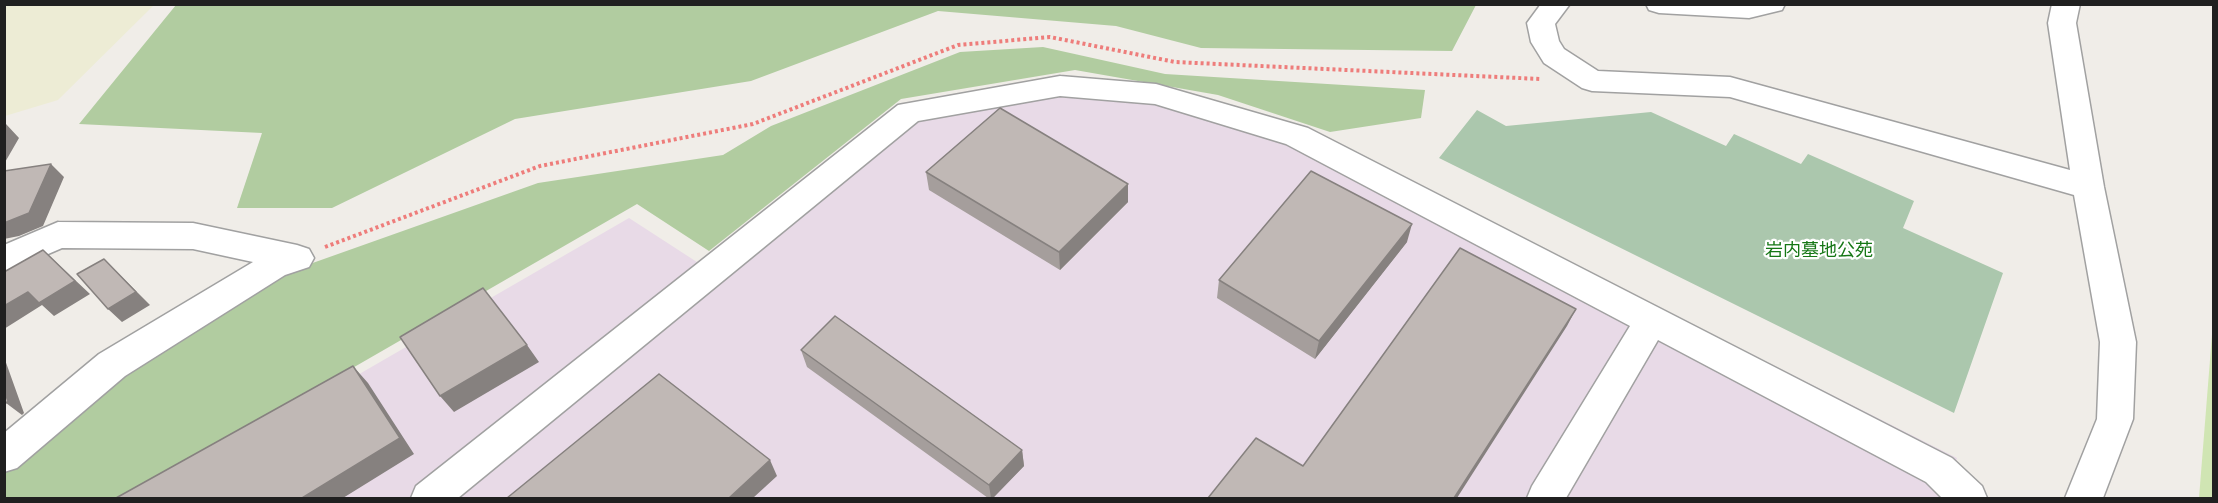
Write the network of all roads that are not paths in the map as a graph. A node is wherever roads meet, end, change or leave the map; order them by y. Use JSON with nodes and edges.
{"nodes":[{"id":1,"x":1557,"y":4,"type":"edge"},
{"id":2,"x":1659,"y":4,"type":"edge"},
{"id":3,"x":1772,"y":4,"type":"edge"},
{"id":4,"x":2066,"y":4,"type":"edge"},
{"id":5,"x":2088,"y":187,"type":"junction"},
{"id":6,"x":4,"y":260,"type":"edge"},
{"id":7,"x":1651,"y":321,"type":"junction"},
{"id":8,"x":4,"y":456,"type":"edge"},
{"id":9,"x":430,"y":498,"type":"edge"},
{"id":10,"x":1545,"y":498,"type":"edge"},
{"id":11,"x":1968,"y":498,"type":"edge"},
{"id":12,"x":2084,"y":498,"type":"edge"}],
"edges":[{"from":1,"to":5,"type":"street"},
{"from":2,"to":3,"type":"street"},
{"from":4,"to":5,"type":"street"},
{"from":5,"to":12,"type":"street"},
{"from":6,"to":8,"type":"street"},
{"from":7,"to":9,"type":"street"},
{"from":7,"to":10,"type":"street"},
{"from":7,"to":11,"type":"street"}]}
